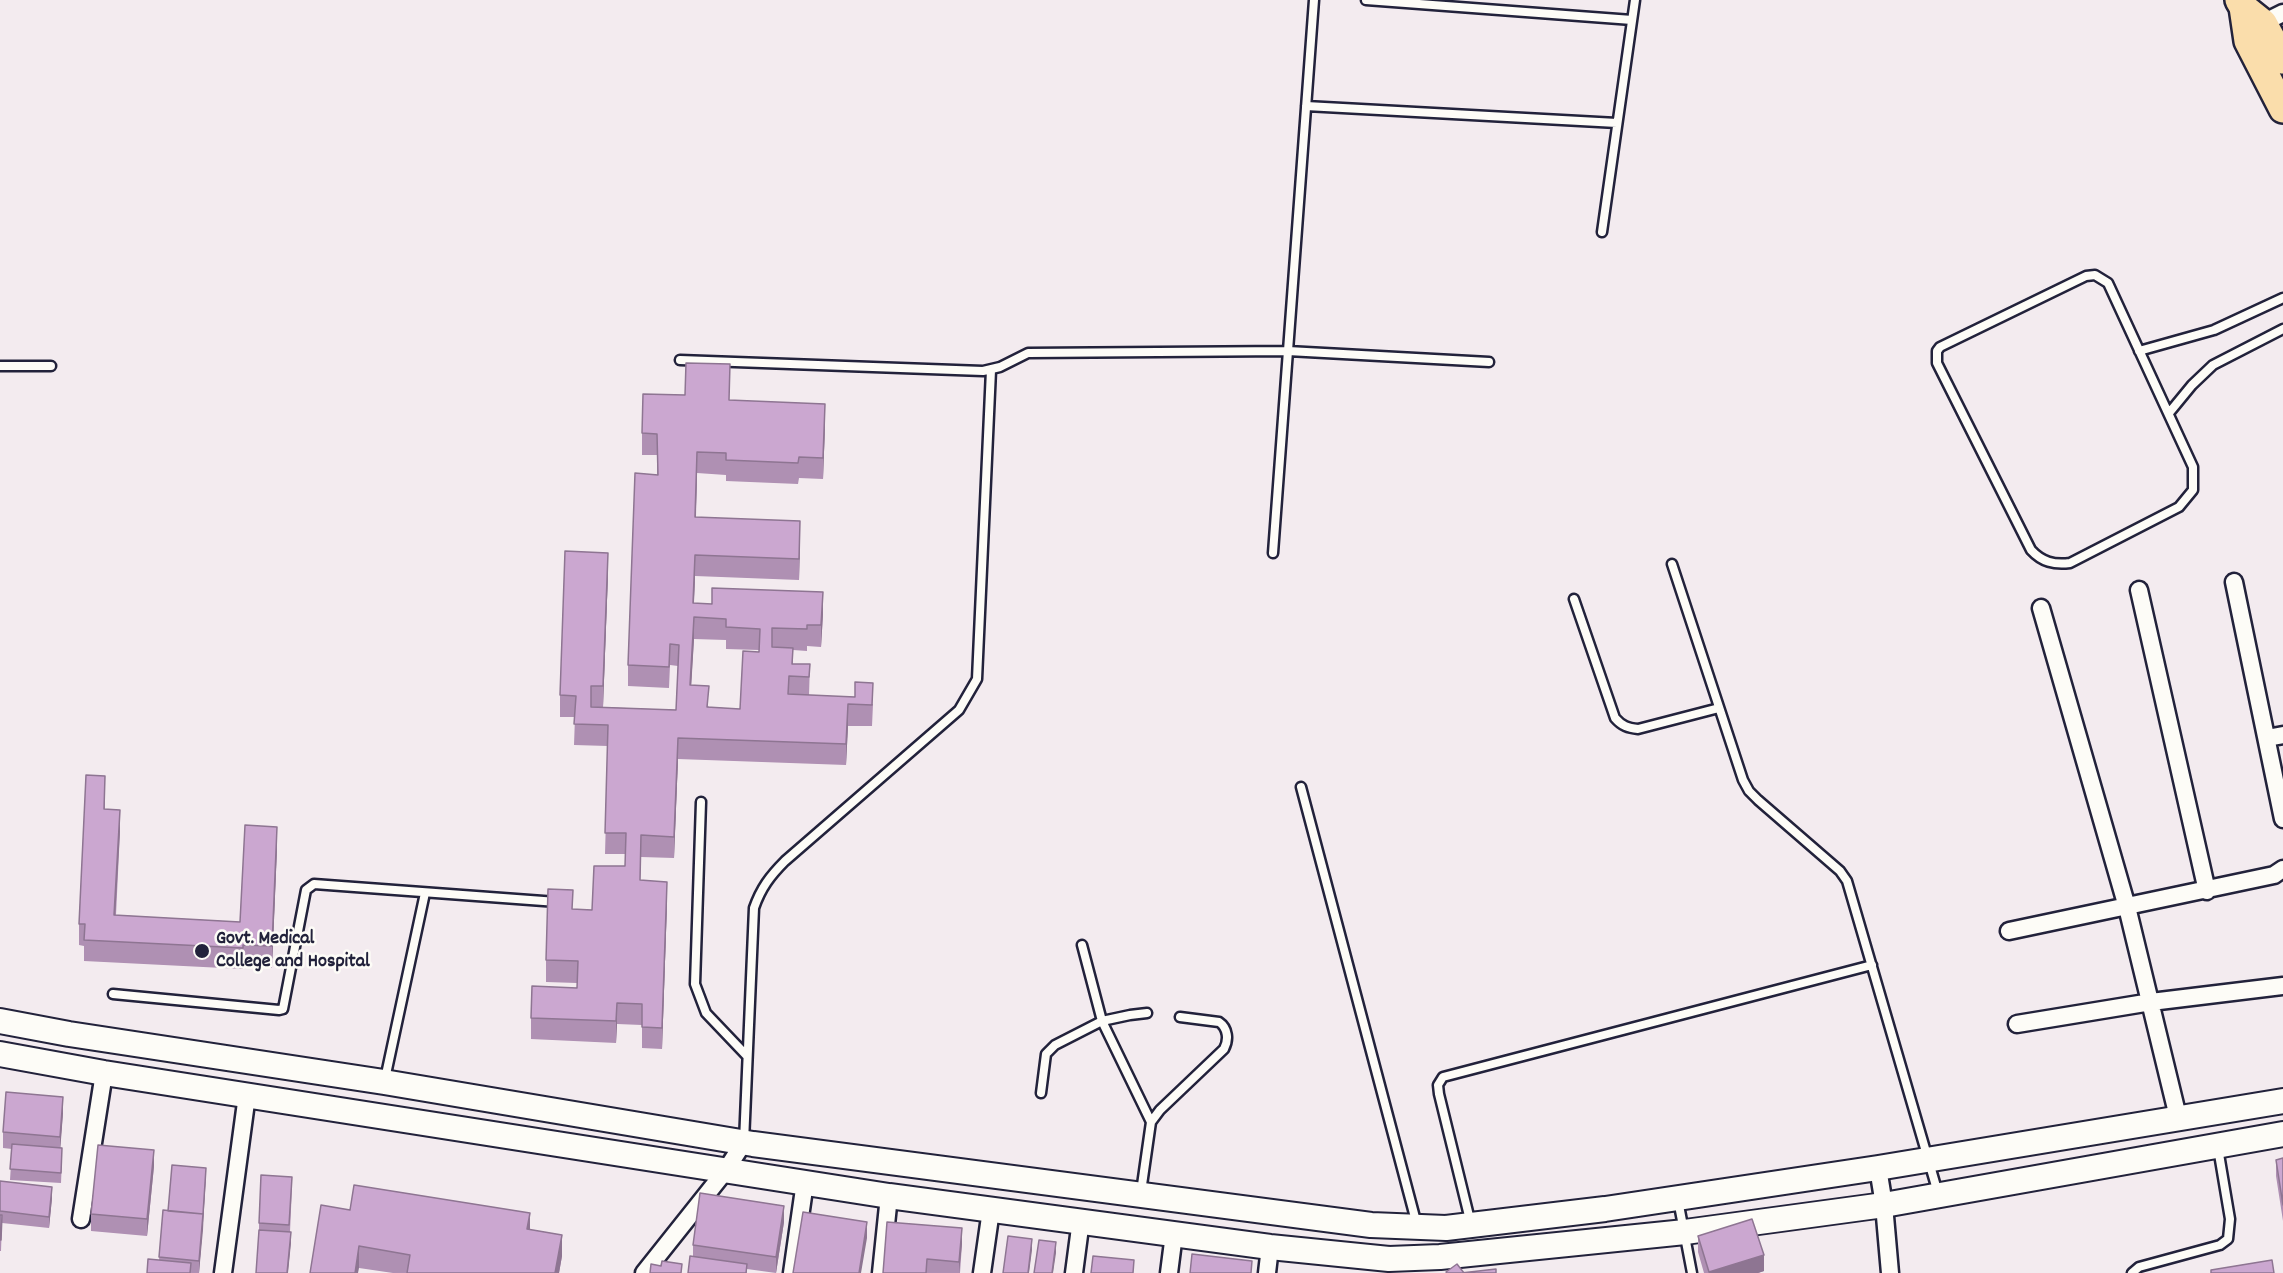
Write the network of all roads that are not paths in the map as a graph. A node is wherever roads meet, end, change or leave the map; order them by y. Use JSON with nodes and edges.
{"nodes":[{"id":1,"x":1314,"y":0,"type":"edge"},
{"id":2,"x":1366,"y":0,"type":"edge"},
{"id":3,"x":1635,"y":0,"type":"edge"},
{"id":4,"x":2257,"y":11,"type":"edge"},
{"id":5,"x":1632,"y":20,"type":"junction"},
{"id":6,"x":2283,"y":60,"type":"edge"},
{"id":7,"x":1306,"y":106,"type":"junction"},
{"id":8,"x":2283,"y":109,"type":"edge"},
{"id":9,"x":1617,"y":123,"type":"junction"},
{"id":10,"x":1602,"y":232,"type":"dead end"},
{"id":11,"x":2283,"y":298,"type":"edge"},
{"id":12,"x":2283,"y":329,"type":"edge"},
{"id":13,"x":1288,"y":351,"type":"junction"},
{"id":14,"x":2139,"y":351,"type":"junction"},
{"id":15,"x":680,"y":360,"type":"dead end"},
{"id":16,"x":1489,"y":362,"type":"dead end"},
{"id":17,"x":0,"y":366,"type":"edge"},
{"id":18,"x":51,"y":366,"type":"dead end"},
{"id":19,"x":991,"y":370,"type":"junction"},
{"id":20,"x":2169,"y":414,"type":"junction"},
{"id":21,"x":1273,"y":553,"type":"dead end"},
{"id":22,"x":1672,"y":564,"type":"dead end"},
{"id":23,"x":2234,"y":582,"type":"dead end"},
{"id":24,"x":2139,"y":590,"type":"dead end"},
{"id":25,"x":1574,"y":599,"type":"dead end"},
{"id":26,"x":2041,"y":608,"type":"dead end"},
{"id":27,"x":1719,"y":708,"type":"junction"},
{"id":28,"x":2275,"y":736,"type":"edge"},
{"id":29,"x":1301,"y":787,"type":"dead end"},
{"id":30,"x":701,"y":802,"type":"dead end"},
{"id":31,"x":2283,"y":819,"type":"edge"},
{"id":32,"x":2283,"y":869,"type":"edge"},
{"id":33,"x":2207,"y":891,"type":"junction"},
{"id":34,"x":425,"y":893,"type":"junction"},
{"id":35,"x":566,"y":902,"type":"edge"},
{"id":36,"x":2127,"y":907,"type":"junction"},
{"id":37,"x":2009,"y":931,"type":"dead end"},
{"id":38,"x":1082,"y":945,"type":"dead end"},
{"id":39,"x":1872,"y":965,"type":"junction"},
{"id":40,"x":2283,"y":986,"type":"edge"},
{"id":41,"x":113,"y":994,"type":"dead end"},
{"id":42,"x":2151,"y":1002,"type":"junction"},
{"id":43,"x":1147,"y":1013,"type":"dead end"},
{"id":44,"x":1180,"y":1017,"type":"dead end"},
{"id":45,"x":0,"y":1021,"type":"edge"},
{"id":46,"x":1102,"y":1021,"type":"junction"},
{"id":47,"x":2017,"y":1024,"type":"dead end"},
{"id":48,"x":0,"y":1054,"type":"edge"},
{"id":49,"x":747,"y":1056,"type":"junction"},
{"id":50,"x":104,"y":1073,"type":"junction"},
{"id":51,"x":384,"y":1082,"type":"junction"},
{"id":52,"x":1041,"y":1093,"type":"dead end"},
{"id":53,"x":247,"y":1095,"type":"junction"},
{"id":54,"x":2283,"y":1101,"type":"edge"},
{"id":55,"x":2178,"y":1117,"type":"junction"},
{"id":56,"x":1151,"y":1122,"type":"junction"},
{"id":57,"x":2283,"y":1134,"type":"edge"},
{"id":58,"x":744,"y":1142,"type":"junction"},
{"id":59,"x":2217,"y":1144,"type":"junction"},
{"id":60,"x":1929,"y":1158,"type":"junction"},
{"id":61,"x":1878,"y":1168,"type":"junction"},
{"id":62,"x":726,"y":1170,"type":"junction"},
{"id":63,"x":805,"y":1182,"type":"junction"},
{"id":64,"x":1141,"y":1195,"type":"junction"},
{"id":65,"x":890,"y":1196,"type":"junction"},
{"id":66,"x":1939,"y":1196,"type":"junction"},
{"id":67,"x":1678,"y":1198,"type":"junction"},
{"id":68,"x":1884,"y":1205,"type":"junction"},
{"id":69,"x":991,"y":1210,"type":"junction"},
{"id":70,"x":81,"y":1218,"type":"dead end"},
{"id":71,"x":1081,"y":1220,"type":"junction"},
{"id":72,"x":1471,"y":1225,"type":"junction"},
{"id":73,"x":1389,"y":1227,"type":"junction"},
{"id":74,"x":1418,"y":1228,"type":"junction"},
{"id":75,"x":1685,"y":1232,"type":"junction"},
{"id":76,"x":1174,"y":1234,"type":"junction"},
{"id":77,"x":1270,"y":1247,"type":"junction"},
{"id":78,"x":1388,"y":1266,"type":"edge"},
{"id":79,"x":1418,"y":1266,"type":"edge"},
{"id":80,"x":223,"y":1273,"type":"edge"},
{"id":81,"x":644,"y":1273,"type":"edge"},
{"id":82,"x":792,"y":1273,"type":"edge"},
{"id":83,"x":881,"y":1273,"type":"edge"},
{"id":84,"x":982,"y":1273,"type":"edge"},
{"id":85,"x":1074,"y":1273,"type":"edge"},
{"id":86,"x":1169,"y":1273,"type":"edge"},
{"id":87,"x":1267,"y":1273,"type":"edge"},
{"id":88,"x":1692,"y":1273,"type":"edge"},
{"id":89,"x":1890,"y":1273,"type":"edge"},
{"id":90,"x":2132,"y":1273,"type":"edge"}],
"edges":[{"from":1,"to":7,"type":"lane"},
{"from":2,"to":5,"type":"lane"},
{"from":3,"to":5,"type":"lane"},
{"from":4,"to":6,"type":"main road"},
{"from":4,"to":8,"type":"main road"},
{"from":5,"to":9,"type":"lane"},
{"from":7,"to":9,"type":"lane"},
{"from":7,"to":13,"type":"lane"},
{"from":9,"to":10,"type":"lane"},
{"from":11,"to":14,"type":"lane"},
{"from":12,"to":20,"type":"lane"},
{"from":13,"to":16,"type":"lane"},
{"from":13,"to":19,"type":"lane"},
{"from":13,"to":21,"type":"lane"},
{"from":14,"to":20,"type":"lane"},
{"from":14,"to":20,"type":"lane"},
{"from":15,"to":19,"type":"lane"},
{"from":17,"to":18,"type":"lane"},
{"from":19,"to":49,"type":"lane"},
{"from":22,"to":27,"type":"lane"},
{"from":23,"to":28,"type":"street"},
{"from":24,"to":33,"type":"street"},
{"from":25,"to":27,"type":"lane"},
{"from":26,"to":36,"type":"street"},
{"from":27,"to":39,"type":"lane"},
{"from":28,"to":31,"type":"street"},
{"from":29,"to":74,"type":"lane"},
{"from":30,"to":49,"type":"lane"},
{"from":32,"to":33,"type":"street"},
{"from":33,"to":36,"type":"street"},
{"from":34,"to":35,"type":"lane"},
{"from":34,"to":41,"type":"lane"},
{"from":34,"to":51,"type":"lane"},
{"from":36,"to":37,"type":"street"},
{"from":36,"to":42,"type":"street"},
{"from":38,"to":46,"type":"lane"},
{"from":39,"to":60,"type":"lane"},
{"from":39,"to":72,"type":"lane"},
{"from":40,"to":42,"type":"street"},
{"from":42,"to":47,"type":"street"},
{"from":42,"to":55,"type":"street"},
{"from":43,"to":46,"type":"lane"},
{"from":44,"to":56,"type":"lane"},
{"from":45,"to":51,"type":"main road"},
{"from":46,"to":52,"type":"lane"},
{"from":46,"to":56,"type":"lane"},
{"from":48,"to":50,"type":"main road"},
{"from":49,"to":58,"type":"lane"},
{"from":50,"to":53,"type":"main road"},
{"from":50,"to":70,"type":"street"},
{"from":51,"to":58,"type":"main road"},
{"from":53,"to":62,"type":"main road"},
{"from":53,"to":80,"type":"street"},
{"from":54,"to":55,"type":"main road"},
{"from":55,"to":60,"type":"main road"},
{"from":56,"to":64,"type":"lane"},
{"from":57,"to":59,"type":"main road"},
{"from":58,"to":62,"type":"street"},
{"from":58,"to":64,"type":"main road"},
{"from":59,"to":66,"type":"main road"},
{"from":59,"to":90,"type":"lane"},
{"from":60,"to":61,"type":"main road"},
{"from":60,"to":66,"type":"lane"},
{"from":61,"to":67,"type":"main road"},
{"from":61,"to":68,"type":"street"},
{"from":62,"to":63,"type":"main road"},
{"from":62,"to":81,"type":"street"},
{"from":63,"to":65,"type":"main road"},
{"from":63,"to":82,"type":"street"},
{"from":64,"to":73,"type":"main road"},
{"from":65,"to":69,"type":"main road"},
{"from":65,"to":83,"type":"street"},
{"from":66,"to":68,"type":"main road"},
{"from":67,"to":72,"type":"main road"},
{"from":67,"to":75,"type":"lane"},
{"from":68,"to":75,"type":"main road"},
{"from":68,"to":89,"type":"street"},
{"from":69,"to":71,"type":"main road"},
{"from":69,"to":84,"type":"street"},
{"from":71,"to":76,"type":"main road"},
{"from":71,"to":85,"type":"street"},
{"from":72,"to":74,"type":"main road"},
{"from":73,"to":74,"type":"main road"},
{"from":73,"to":78,"type":"main road"},
{"from":74,"to":79,"type":"main road"},
{"from":75,"to":79,"type":"main road"},
{"from":75,"to":88,"type":"lane"},
{"from":76,"to":77,"type":"main road"},
{"from":76,"to":86,"type":"street"},
{"from":77,"to":78,"type":"main road"},
{"from":77,"to":87,"type":"street"},
{"from":78,"to":79,"type":"main road"}]}
